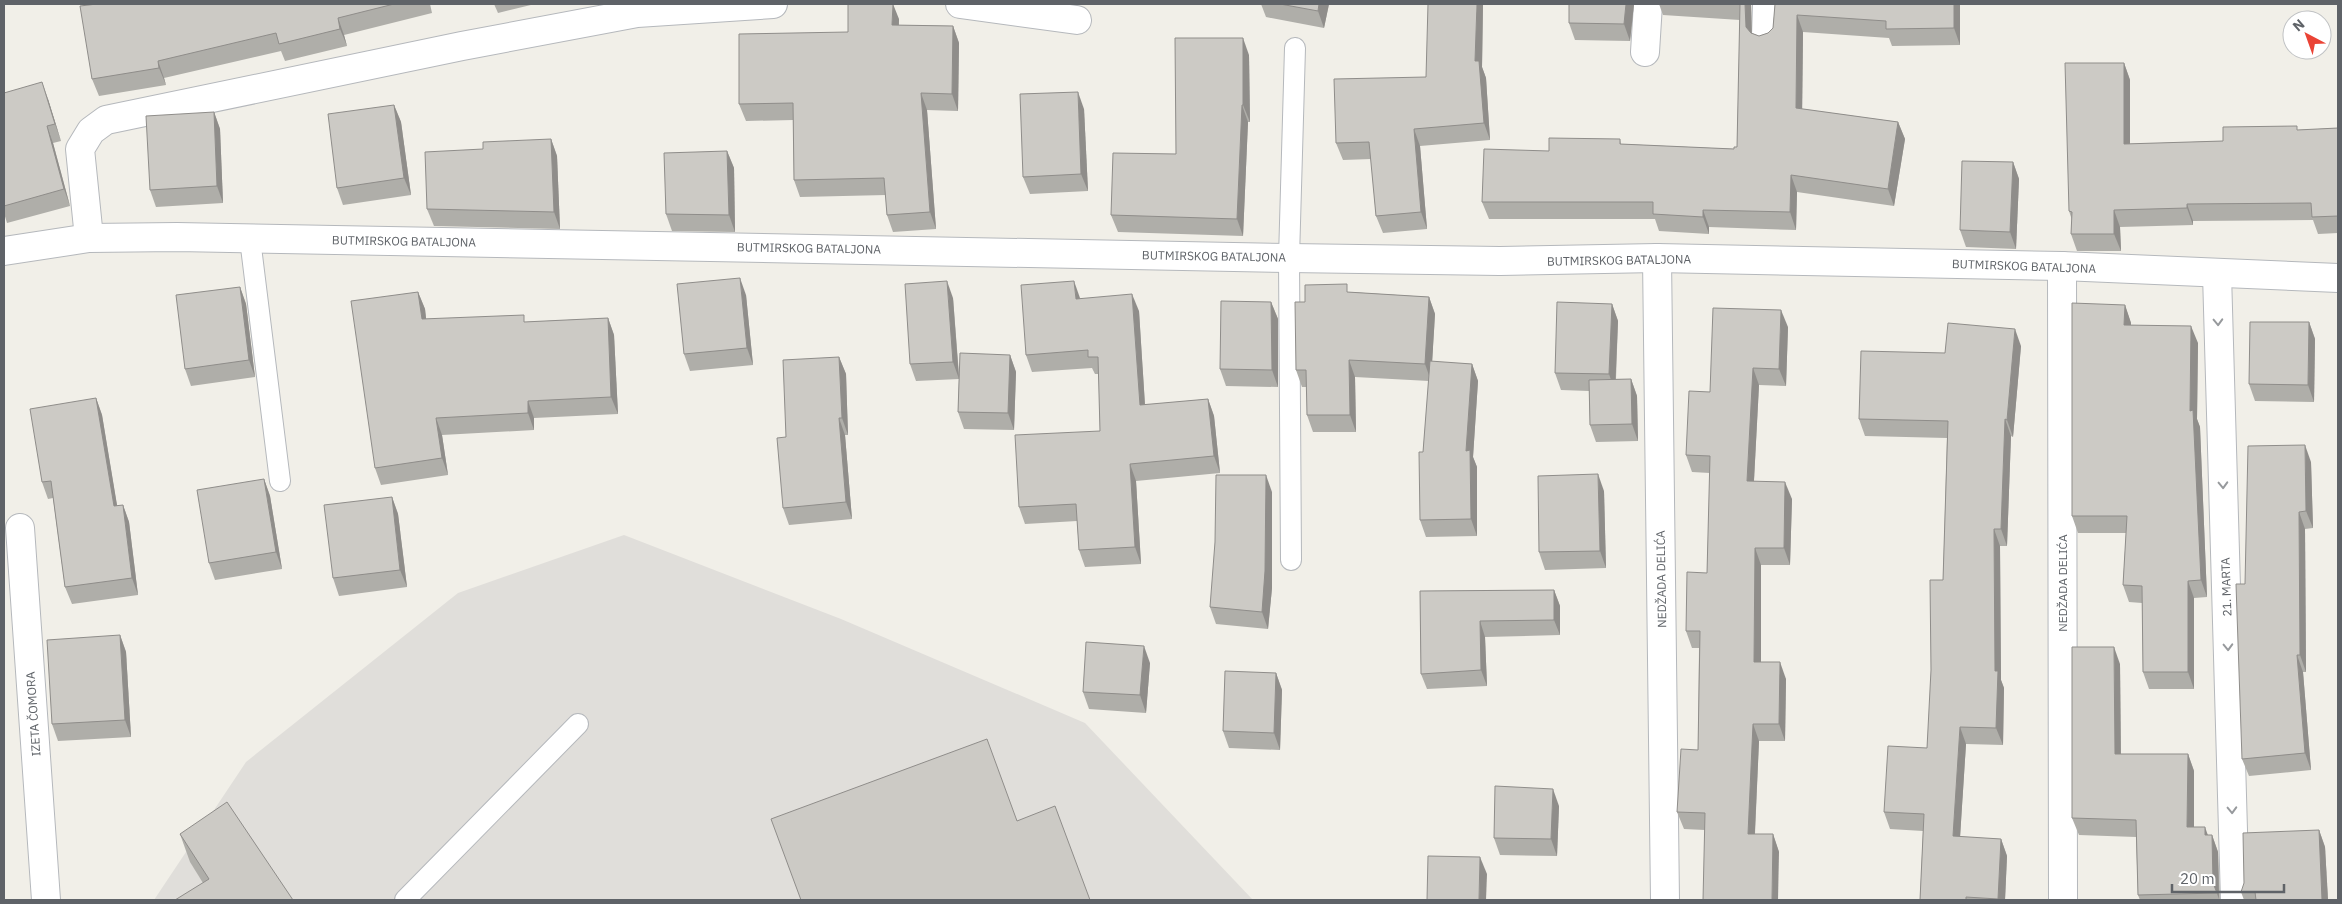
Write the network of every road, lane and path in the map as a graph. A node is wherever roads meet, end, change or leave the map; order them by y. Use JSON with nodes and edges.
{"nodes":[{"id":1,"x":773,"y":4,"type":"edge"},
{"id":2,"x":960,"y":4,"type":"edge"},
{"id":3,"x":1648,"y":4,"type":"edge"},
{"id":4,"x":1767,"y":4,"type":"edge"},
{"id":5,"x":1077,"y":20,"type":"dead end"},
{"id":6,"x":1766,"y":37,"type":"edge"},
{"id":7,"x":1295,"y":48,"type":"dead end"},
{"id":8,"x":1645,"y":52,"type":"dead end"},
{"id":9,"x":89,"y":238,"type":"junction"},
{"id":10,"x":250,"y":239,"type":"junction"},
{"id":11,"x":4,"y":251,"type":"edge"},
{"id":12,"x":1288,"y":258,"type":"junction"},
{"id":13,"x":1657,"y":258,"type":"junction"},
{"id":14,"x":2062,"y":266,"type":"junction"},
{"id":15,"x":2217,"y":274,"type":"junction"},
{"id":16,"x":2338,"y":278,"type":"edge"},
{"id":17,"x":280,"y":481,"type":"dead end"},
{"id":18,"x":20,"y":528,"type":"dead end"},
{"id":19,"x":1291,"y":560,"type":"dead end"},
{"id":20,"x":578,"y":724,"type":"dead end"},
{"id":21,"x":46,"y":900,"type":"edge"},
{"id":22,"x":405,"y":900,"type":"edge"},
{"id":23,"x":1665,"y":900,"type":"edge"},
{"id":24,"x":2063,"y":900,"type":"edge"},
{"id":25,"x":2235,"y":900,"type":"edge"}],
"edges":[{"from":1,"to":9,"type":"street"},
{"from":2,"to":5,"type":"street"},
{"from":3,"to":8,"type":"street"},
{"from":4,"to":6,"type":"street"},
{"from":7,"to":12,"type":"lane"},
{"from":9,"to":10,"type":"street","name":"BUTMIRSKOG BATALJONA"},
{"from":9,"to":11,"type":"street","name":"BUTMIRSKOG BATALJONA"},
{"from":10,"to":12,"type":"street","name":"BUTMIRSKOG BATALJONA"},
{"from":10,"to":17,"type":"lane"},
{"from":12,"to":13,"type":"street","name":"BUTMIRSKOG BATALJONA"},
{"from":12,"to":19,"type":"lane"},
{"from":13,"to":14,"type":"street","name":"BUTMIRSKOG BATALJONA"},
{"from":13,"to":23,"type":"street","name":"NEDŽADA DELIĆA"},
{"from":14,"to":15,"type":"street","name":"BUTMIRSKOG BATALJONA"},
{"from":14,"to":24,"type":"street","name":"NEDŽADA DELIĆA"},
{"from":15,"to":16,"type":"street","name":"BUTMIRSKOG BATALJONA"},
{"from":15,"to":25,"type":"street","name":"21. MARTA","one_way":true},
{"from":18,"to":21,"type":"street","name":"IZETA ČOMORA"},
{"from":20,"to":22,"type":"lane"}]}
